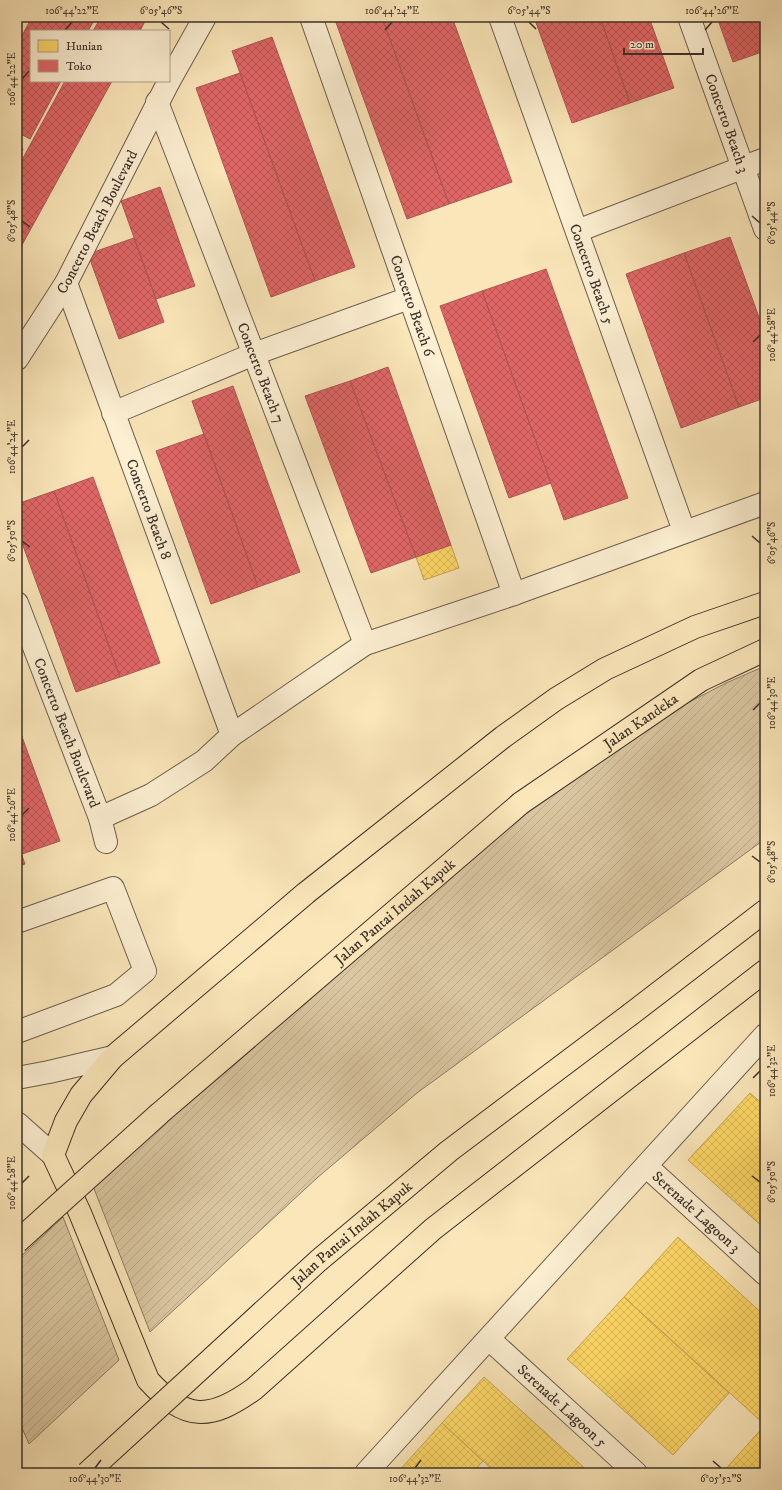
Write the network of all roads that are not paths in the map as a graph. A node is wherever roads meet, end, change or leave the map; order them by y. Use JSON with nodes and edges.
{"nodes":[{"id":1,"x":204,"y":17,"type":"edge"},
{"id":2,"x":311,"y":17,"type":"edge"},
{"id":3,"x":500,"y":17,"type":"edge"},
{"id":4,"x":689,"y":17,"type":"edge"},
{"id":5,"x":170,"y":79,"type":"edge"},
{"id":6,"x":168,"y":82,"type":"edge"},
{"id":7,"x":157,"y":102,"type":"junction"},
{"id":8,"x":765,"y":159,"type":"edge"},
{"id":9,"x":743,"y":167,"type":"junction"},
{"id":10,"x":765,"y":229,"type":"edge"},
{"id":11,"x":577,"y":231,"type":"junction"},
{"id":12,"x":66,"y":283,"type":"junction"},
{"id":13,"x":409,"y":298,"type":"junction"},
{"id":14,"x":254,"y":354,"type":"junction"},
{"id":15,"x":17,"y":359,"type":"edge"},
{"id":16,"x":113,"y":413,"type":"junction"},
{"id":17,"x":765,"y":503,"type":"edge"},
{"id":18,"x":684,"y":531,"type":"junction"},
{"id":19,"x":514,"y":594,"type":"junction"},
{"id":20,"x":765,"y":602,"type":"edge"},
{"id":21,"x":17,"y":603,"type":"edge"},
{"id":22,"x":365,"y":644,"type":"junction"},
{"id":23,"x":765,"y":650,"type":"edge"},
{"id":24,"x":232,"y":735,"type":"junction"},
{"id":25,"x":521,"y":803,"type":"joint"},
{"id":26,"x":100,"y":818,"type":"junction"},
{"id":27,"x":106,"y":842,"type":"dead end"},
{"id":28,"x":765,"y":911,"type":"edge"},
{"id":29,"x":17,"y":922,"type":"edge"},
{"id":30,"x":765,"y":971,"type":"edge"},
{"id":31,"x":17,"y":1032,"type":"edge"},
{"id":32,"x":765,"y":1035,"type":"edge"},
{"id":33,"x":113,"y":1057,"type":"junction"},
{"id":34,"x":17,"y":1078,"type":"edge"},
{"id":35,"x":17,"y":1123,"type":"edge"},
{"id":36,"x":53,"y":1155,"type":"junction"},
{"id":37,"x":646,"y":1166,"type":"junction"},
{"id":38,"x":17,"y":1242,"type":"edge"},
{"id":39,"x":765,"y":1274,"type":"edge"},
{"id":40,"x":489,"y":1339,"type":"junction"},
{"id":41,"x":87,"y":1473,"type":"edge"},
{"id":42,"x":366,"y":1473,"type":"edge"},
{"id":43,"x":636,"y":1473,"type":"edge"}],
"edges":[{"from":1,"to":5,"type":"street","name":"Concerto Beach Boulevard"},
{"from":2,"to":13,"type":"street","name":"Concerto Beach 6"},
{"from":3,"to":11,"type":"street","name":"Concerto Beach 5"},
{"from":4,"to":9,"type":"street","name":"Concerto Beach 3"},
{"from":6,"to":7,"type":"street","name":"Concerto Beach Boulevard"},
{"from":7,"to":12,"type":"street","name":"Concerto Beach Boulevard"},
{"from":7,"to":14,"type":"street","name":"Concerto Beach 7"},
{"from":8,"to":9,"type":"street"},
{"from":9,"to":10,"type":"street","name":"Concerto Beach 3"},
{"from":9,"to":11,"type":"street"},
{"from":11,"to":18,"type":"street","name":"Concerto Beach 5"},
{"from":12,"to":15,"type":"street","name":"Concerto Beach Boulevard"},
{"from":12,"to":16,"type":"street","name":"Concerto Beach 8"},
{"from":13,"to":14,"type":"street"},
{"from":13,"to":19,"type":"street","name":"Concerto Beach 6"},
{"from":14,"to":16,"type":"street"},
{"from":14,"to":22,"type":"street","name":"Concerto Beach 7"},
{"from":16,"to":24,"type":"street","name":"Concerto Beach 8"},
{"from":17,"to":18,"type":"street"},
{"from":18,"to":19,"type":"street"},
{"from":19,"to":22,"type":"street"},
{"from":20,"to":33,"type":"main road"},
{"from":21,"to":26,"type":"street","name":"Concerto Beach Boulevard"},
{"from":22,"to":24,"type":"street"},
{"from":23,"to":25,"type":"main road","name":"Jalan Kandeka"},
{"from":24,"to":26,"type":"street"},
{"from":25,"to":38,"type":"main road","name":"Jalan Pantai Indah Kapuk","bridge":true},
{"from":26,"to":27,"type":"street","name":"Concerto Beach Boulevard"},
{"from":28,"to":41,"type":"main road","name":"Jalan Pantai Indah Kapuk","bridge":true},
{"from":29,"to":31,"type":"street"},
{"from":30,"to":36,"type":"main road"},
{"from":32,"to":37,"type":"street"},
{"from":33,"to":34,"type":"street"},
{"from":33,"to":36,"type":"main road"},
{"from":35,"to":36,"type":"street"},
{"from":37,"to":39,"type":"street","name":"Serenade Lagoon 3"},
{"from":37,"to":40,"type":"street"},
{"from":40,"to":42,"type":"street"},
{"from":40,"to":43,"type":"street","name":"Serenade Lagoon 5"}]}
